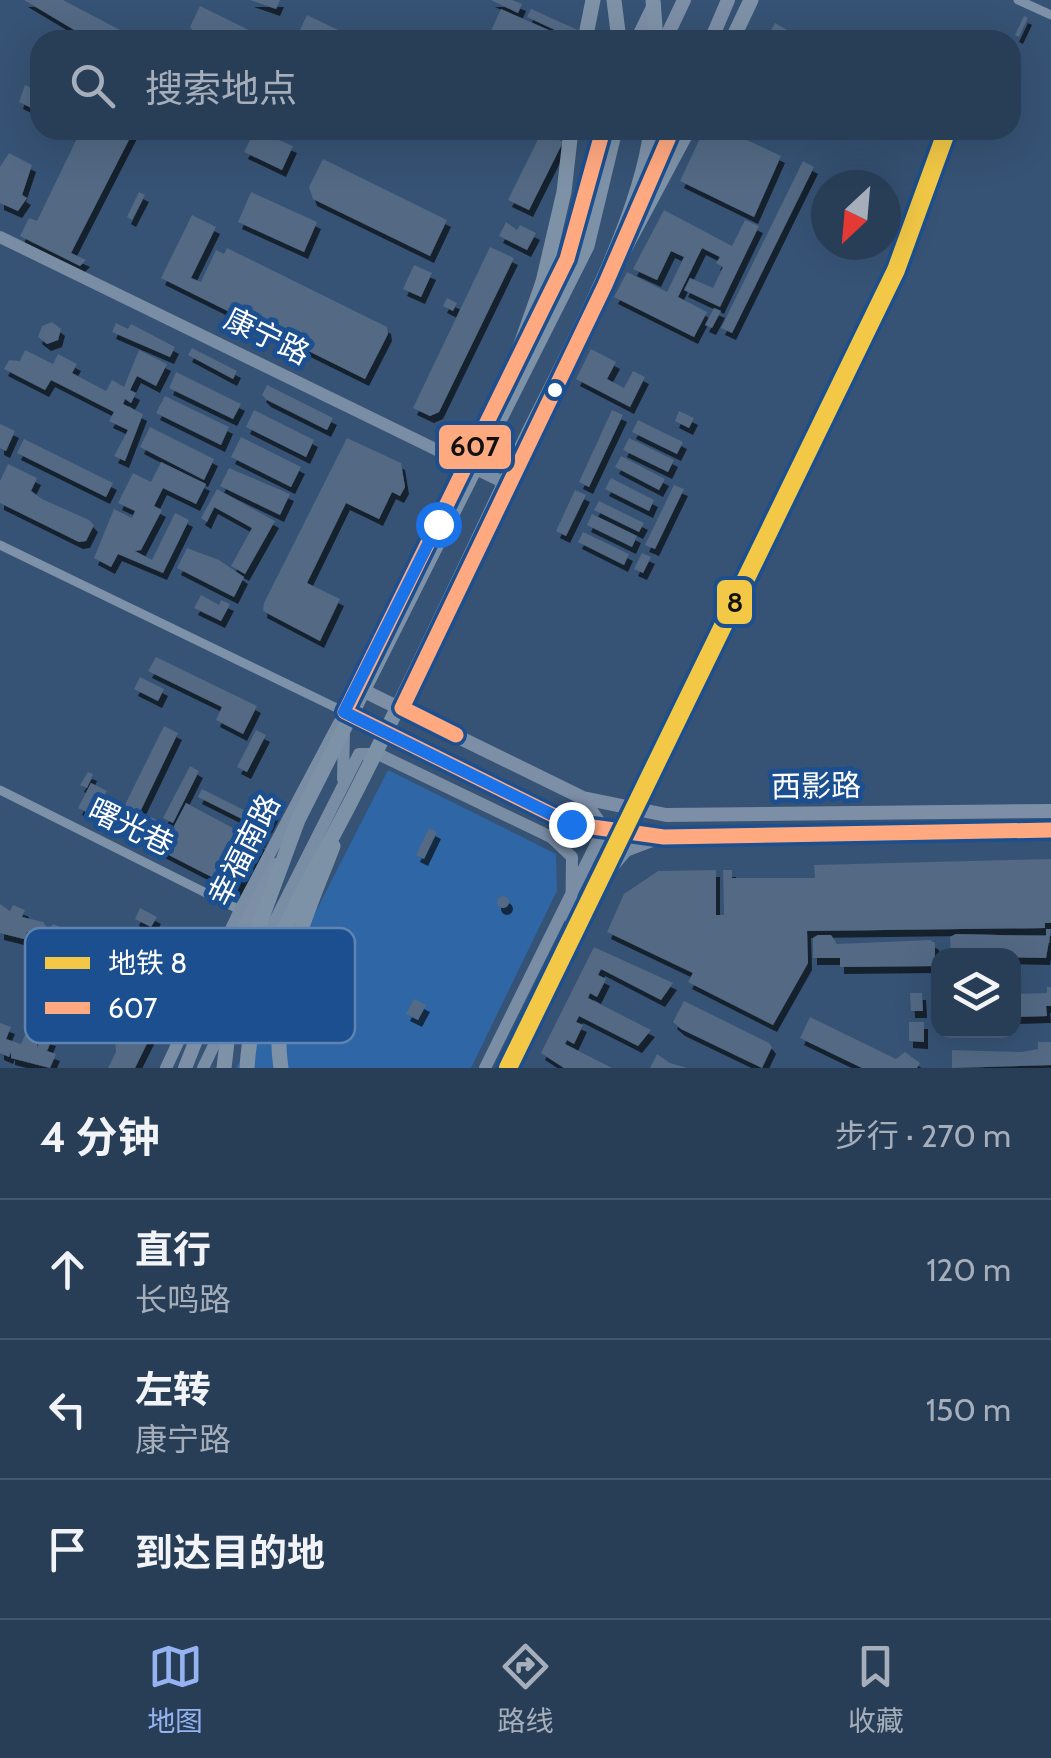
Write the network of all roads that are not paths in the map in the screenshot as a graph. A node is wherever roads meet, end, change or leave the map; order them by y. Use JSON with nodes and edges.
{"nodes":[{"id":1,"x":593,"y":0,"type":"edge"},
{"id":2,"x":614,"y":0,"type":"edge"},
{"id":3,"x":655,"y":0,"type":"edge"},
{"id":4,"x":684,"y":0,"type":"edge"},
{"id":5,"x":728,"y":0,"type":"edge"},
{"id":6,"x":752,"y":0,"type":"edge"},
{"id":7,"x":1018,"y":0,"type":"edge"},
{"id":8,"x":1051,"y":16,"type":"edge"},
{"id":9,"x":587,"y":30,"type":"edge"},
{"id":10,"x":618,"y":30,"type":"edge"},
{"id":11,"x":642,"y":30,"type":"edge"},
{"id":12,"x":656,"y":30,"type":"edge"},
{"id":13,"x":670,"y":30,"type":"edge"},
{"id":14,"x":715,"y":30,"type":"edge"},
{"id":15,"x":737,"y":30,"type":"edge"},
{"id":16,"x":570,"y":140,"type":"edge"},
{"id":17,"x":600,"y":140,"type":"edge"},
{"id":18,"x":613,"y":140,"type":"edge"},
{"id":19,"x":620,"y":140,"type":"edge"},
{"id":20,"x":648,"y":140,"type":"edge"},
{"id":21,"x":668,"y":140,"type":"edge"},
{"id":22,"x":683,"y":140,"type":"edge"},
{"id":23,"x":0,"y":236,"type":"edge"},
{"id":24,"x":567,"y":259,"type":"junction"},
{"id":25,"x":576,"y":334,"type":"junction"},
{"id":26,"x":489,"y":438,"type":"junction"},
{"id":27,"x":468,"y":464,"type":"junction"},
{"id":28,"x":509,"y":484,"type":"junction"},
{"id":29,"x":0,"y":545,"type":"edge"},
{"id":30,"x":356,"y":687,"type":"junction"},
{"id":31,"x":402,"y":708,"type":"junction"},
{"id":32,"x":344,"y":712,"type":"junction"},
{"id":33,"x":390,"y":734,"type":"junction"},
{"id":34,"x":343,"y":779,"type":"junction"},
{"id":35,"x":0,"y":790,"type":"edge"},
{"id":36,"x":583,"y":798,"type":"junction"},
{"id":37,"x":347,"y":810,"type":"junction"},
{"id":38,"x":1051,"y":811,"type":"edge"},
{"id":39,"x":298,"y":820,"type":"junction"},
{"id":40,"x":604,"y":828,"type":"junction"},
{"id":41,"x":1051,"y":830,"type":"edge"},
{"id":42,"x":664,"y":836,"type":"junction"},
{"id":43,"x":571,"y":895,"type":"junction"},
{"id":44,"x":240,"y":910,"type":"junction"},
{"id":45,"x":232,"y":928,"type":"edge"},
{"id":46,"x":244,"y":928,"type":"edge"},
{"id":47,"x":258,"y":928,"type":"edge"},
{"id":48,"x":271,"y":928,"type":"edge"},
{"id":49,"x":282,"y":928,"type":"edge"},
{"id":50,"x":304,"y":928,"type":"edge"},
{"id":51,"x":571,"y":942,"type":"junction"},
{"id":52,"x":178,"y":1043,"type":"edge"},
{"id":53,"x":194,"y":1043,"type":"edge"},
{"id":54,"x":215,"y":1043,"type":"edge"},
{"id":55,"x":227,"y":1043,"type":"edge"},
{"id":56,"x":250,"y":1043,"type":"edge"},
{"id":57,"x":280,"y":1043,"type":"edge"},
{"id":58,"x":166,"y":1068,"type":"edge"},
{"id":59,"x":184,"y":1068,"type":"edge"},
{"id":60,"x":203,"y":1068,"type":"edge"},
{"id":61,"x":224,"y":1068,"type":"edge"},
{"id":62,"x":247,"y":1068,"type":"edge"},
{"id":63,"x":281,"y":1068,"type":"edge"},
{"id":64,"x":485,"y":1068,"type":"edge"},
{"id":65,"x":507,"y":1068,"type":"edge"}],
"edges":[{"from":1,"to":9,"type":"highway"},
{"from":2,"to":10,"type":"highway"},
{"from":3,"to":11,"type":"main road"},
{"from":3,"to":12,"type":"highway","bridge":true},
{"from":4,"to":13,"type":"main road"},
{"from":5,"to":14,"type":"main road"},
{"from":6,"to":15,"type":"highway"},
{"from":7,"to":8,"type":"street"},
{"from":16,"to":26,"type":"highway","bridge":true},
{"from":17,"to":24,"type":"main road"},
{"from":18,"to":26,"type":"highway","bridge":true},
{"from":19,"to":24,"type":"main road"},
{"from":20,"to":25,"type":"highway","bridge":true},
{"from":21,"to":28,"type":"main road"},
{"from":22,"to":25,"type":"highway","bridge":true},
{"from":23,"to":27,"type":"main road","name":"康宁路"},
{"from":24,"to":27,"type":"main road"},
{"from":25,"to":37,"type":"highway","bridge":true},
{"from":26,"to":39,"type":"highway","bridge":true},
{"from":27,"to":28,"type":"main road","name":"康宁路"},
{"from":27,"to":30,"type":"main road"},
{"from":28,"to":31,"type":"main road"},
{"from":29,"to":32,"type":"street"},
{"from":30,"to":31,"type":"main road","name":"西影路"},
{"from":30,"to":32,"type":"main road"},
{"from":31,"to":33,"type":"main road"},
{"from":31,"to":36,"type":"main road","name":"西影路"},
{"from":32,"to":33,"type":"main road"},
{"from":32,"to":34,"type":"main road"},
{"from":32,"to":44,"type":"main road","name":"幸福南路"},
{"from":33,"to":40,"type":"main road"},
{"from":34,"to":43,"type":"main road"},
{"from":34,"to":48,"type":"main road"},
{"from":35,"to":44,"type":"street","name":"曙光巷"},
{"from":36,"to":38,"type":"main road","name":"西影路"},
{"from":36,"to":40,"type":"main road"},
{"from":37,"to":49,"type":"highway","bridge":true},
{"from":37,"to":50,"type":"highway","bridge":true},
{"from":39,"to":46,"type":"main road","bridge":true},
{"from":39,"to":47,"type":"highway","bridge":true},
{"from":40,"to":42,"type":"main road"},
{"from":40,"to":43,"type":"main road"},
{"from":41,"to":42,"type":"main road","name":"西影路"},
{"from":42,"to":51,"type":"main road"},
{"from":43,"to":51,"type":"main road"},
{"from":43,"to":64,"type":"main road"},
{"from":44,"to":45,"type":"main road","name":"幸福南路"},
{"from":51,"to":65,"type":"main road"},
{"from":52,"to":58,"type":"main road","name":"幸福南路"},
{"from":53,"to":59,"type":"main road","bridge":true},
{"from":54,"to":60,"type":"main road"},
{"from":55,"to":61,"type":"highway","bridge":true},
{"from":56,"to":62,"type":"highway","bridge":true},
{"from":57,"to":63,"type":"highway","bridge":true}]}
